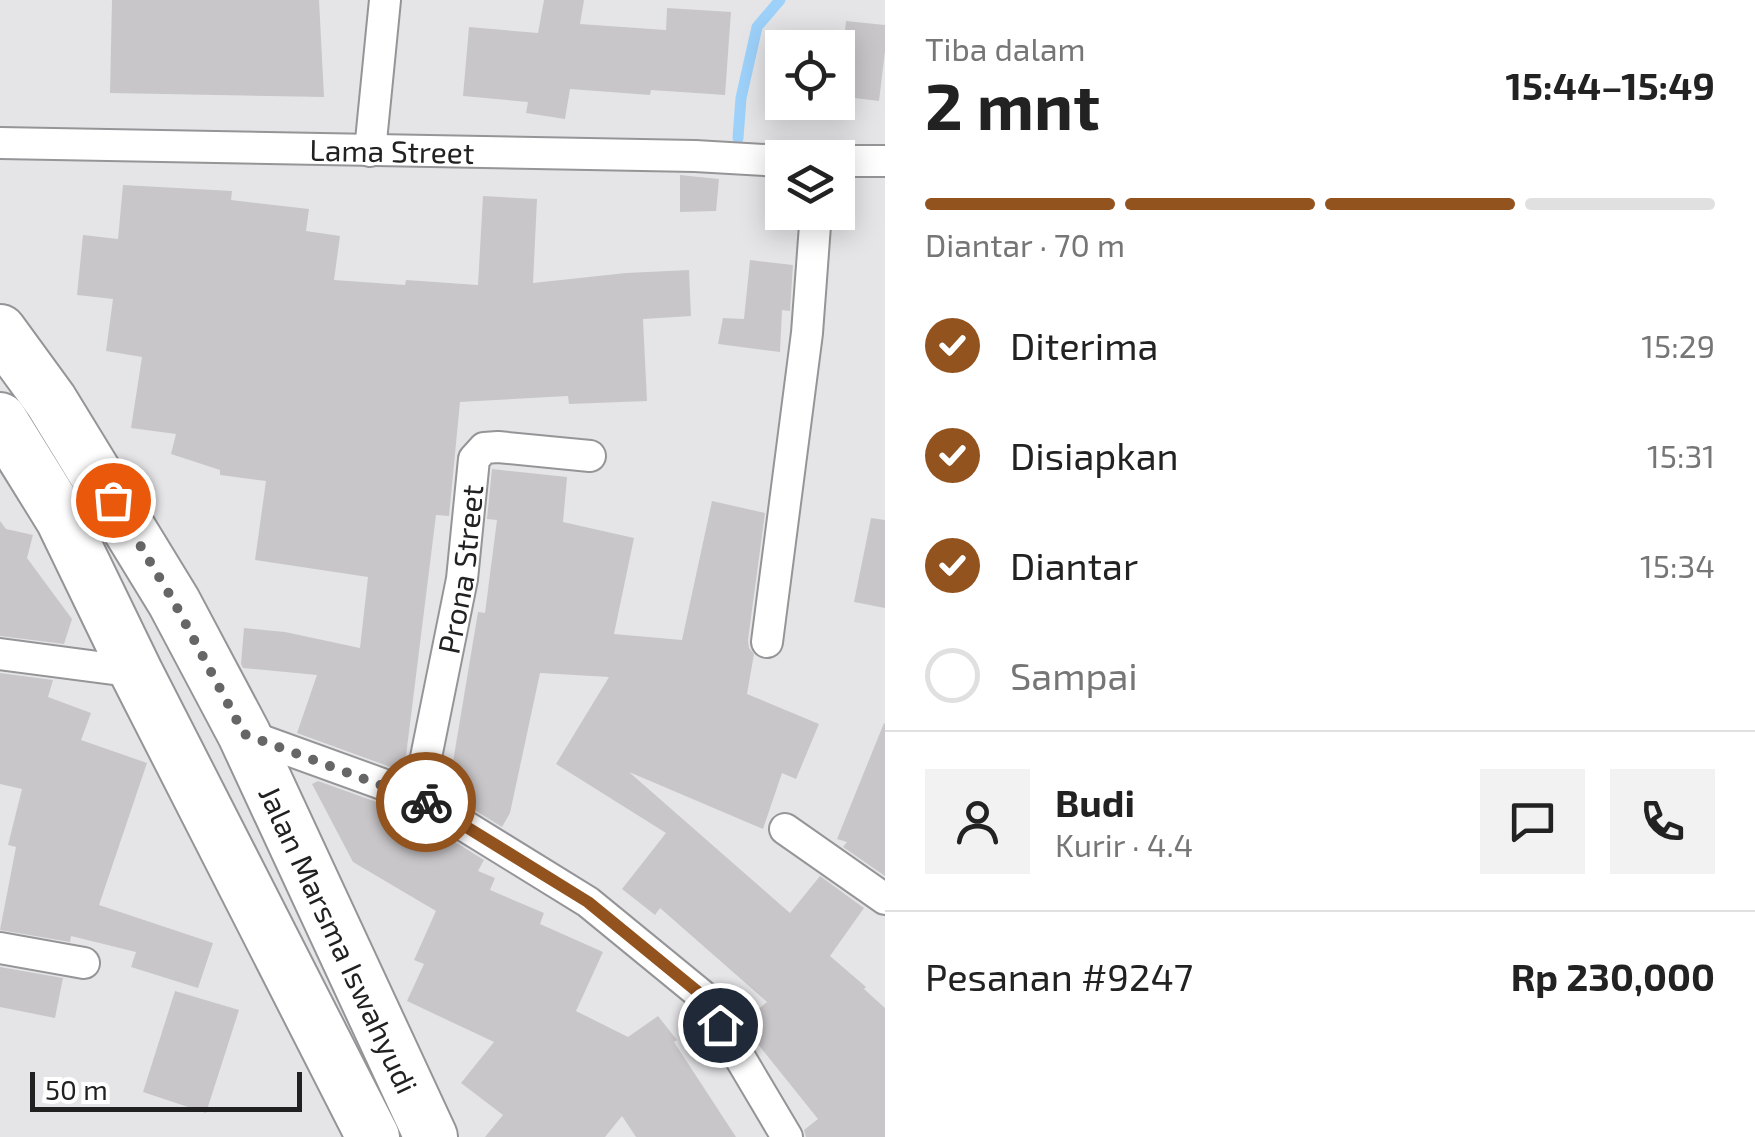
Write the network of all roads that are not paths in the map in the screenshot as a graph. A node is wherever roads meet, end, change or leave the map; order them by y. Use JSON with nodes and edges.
{"nodes":[{"id":1,"x":385,"y":0,"type":"edge"},
{"id":2,"x":0,"y":143,"type":"edge"},
{"id":3,"x":370,"y":152,"type":"junction"},
{"id":4,"x":765,"y":160,"type":"edge"},
{"id":5,"x":855,"y":161,"type":"edge"},
{"id":6,"x":885,"y":161,"type":"edge"},
{"id":7,"x":815,"y":230,"type":"edge"},
{"id":8,"x":0,"y":331,"type":"edge"},
{"id":9,"x":0,"y":419,"type":"edge"},
{"id":10,"x":590,"y":456,"type":"dead end"},
{"id":11,"x":767,"y":642,"type":"dead end"},
{"id":12,"x":0,"y":654,"type":"edge"},
{"id":13,"x":136,"y":672,"type":"junction"},
{"id":14,"x":244,"y":734,"type":"junction"},
{"id":15,"x":418,"y":797,"type":"junction"},
{"id":16,"x":785,"y":829,"type":"dead end"},
{"id":17,"x":885,"y":898,"type":"edge"},
{"id":18,"x":0,"y":948,"type":"edge"},
{"id":19,"x":84,"y":963,"type":"dead end"},
{"id":20,"x":428,"y":1136,"type":"edge"},
{"id":21,"x":372,"y":1137,"type":"edge"},
{"id":22,"x":787,"y":1137,"type":"edge"}],
"edges":[{"from":1,"to":3,"type":"street"},
{"from":2,"to":3,"type":"street","name":"Lama Street"},
{"from":3,"to":4,"type":"street","name":"Lama Street"},
{"from":5,"to":6,"type":"street"},
{"from":7,"to":11,"type":"street"},
{"from":8,"to":14,"type":"highway","name":"Jalan Marsma Iswahyudi"},
{"from":9,"to":13,"type":"highway","name":"Jalan Marsma Iswahyudi"},
{"from":10,"to":15,"type":"street","name":"Prona Street"},
{"from":12,"to":13,"type":"street"},
{"from":13,"to":21,"type":"highway","name":"Jalan Marsma Iswahyudi"},
{"from":14,"to":15,"type":"street"},
{"from":14,"to":20,"type":"highway","name":"Jalan Marsma Iswahyudi"},
{"from":15,"to":22,"type":"street"},
{"from":16,"to":17,"type":"street"},
{"from":18,"to":19,"type":"street"}]}
